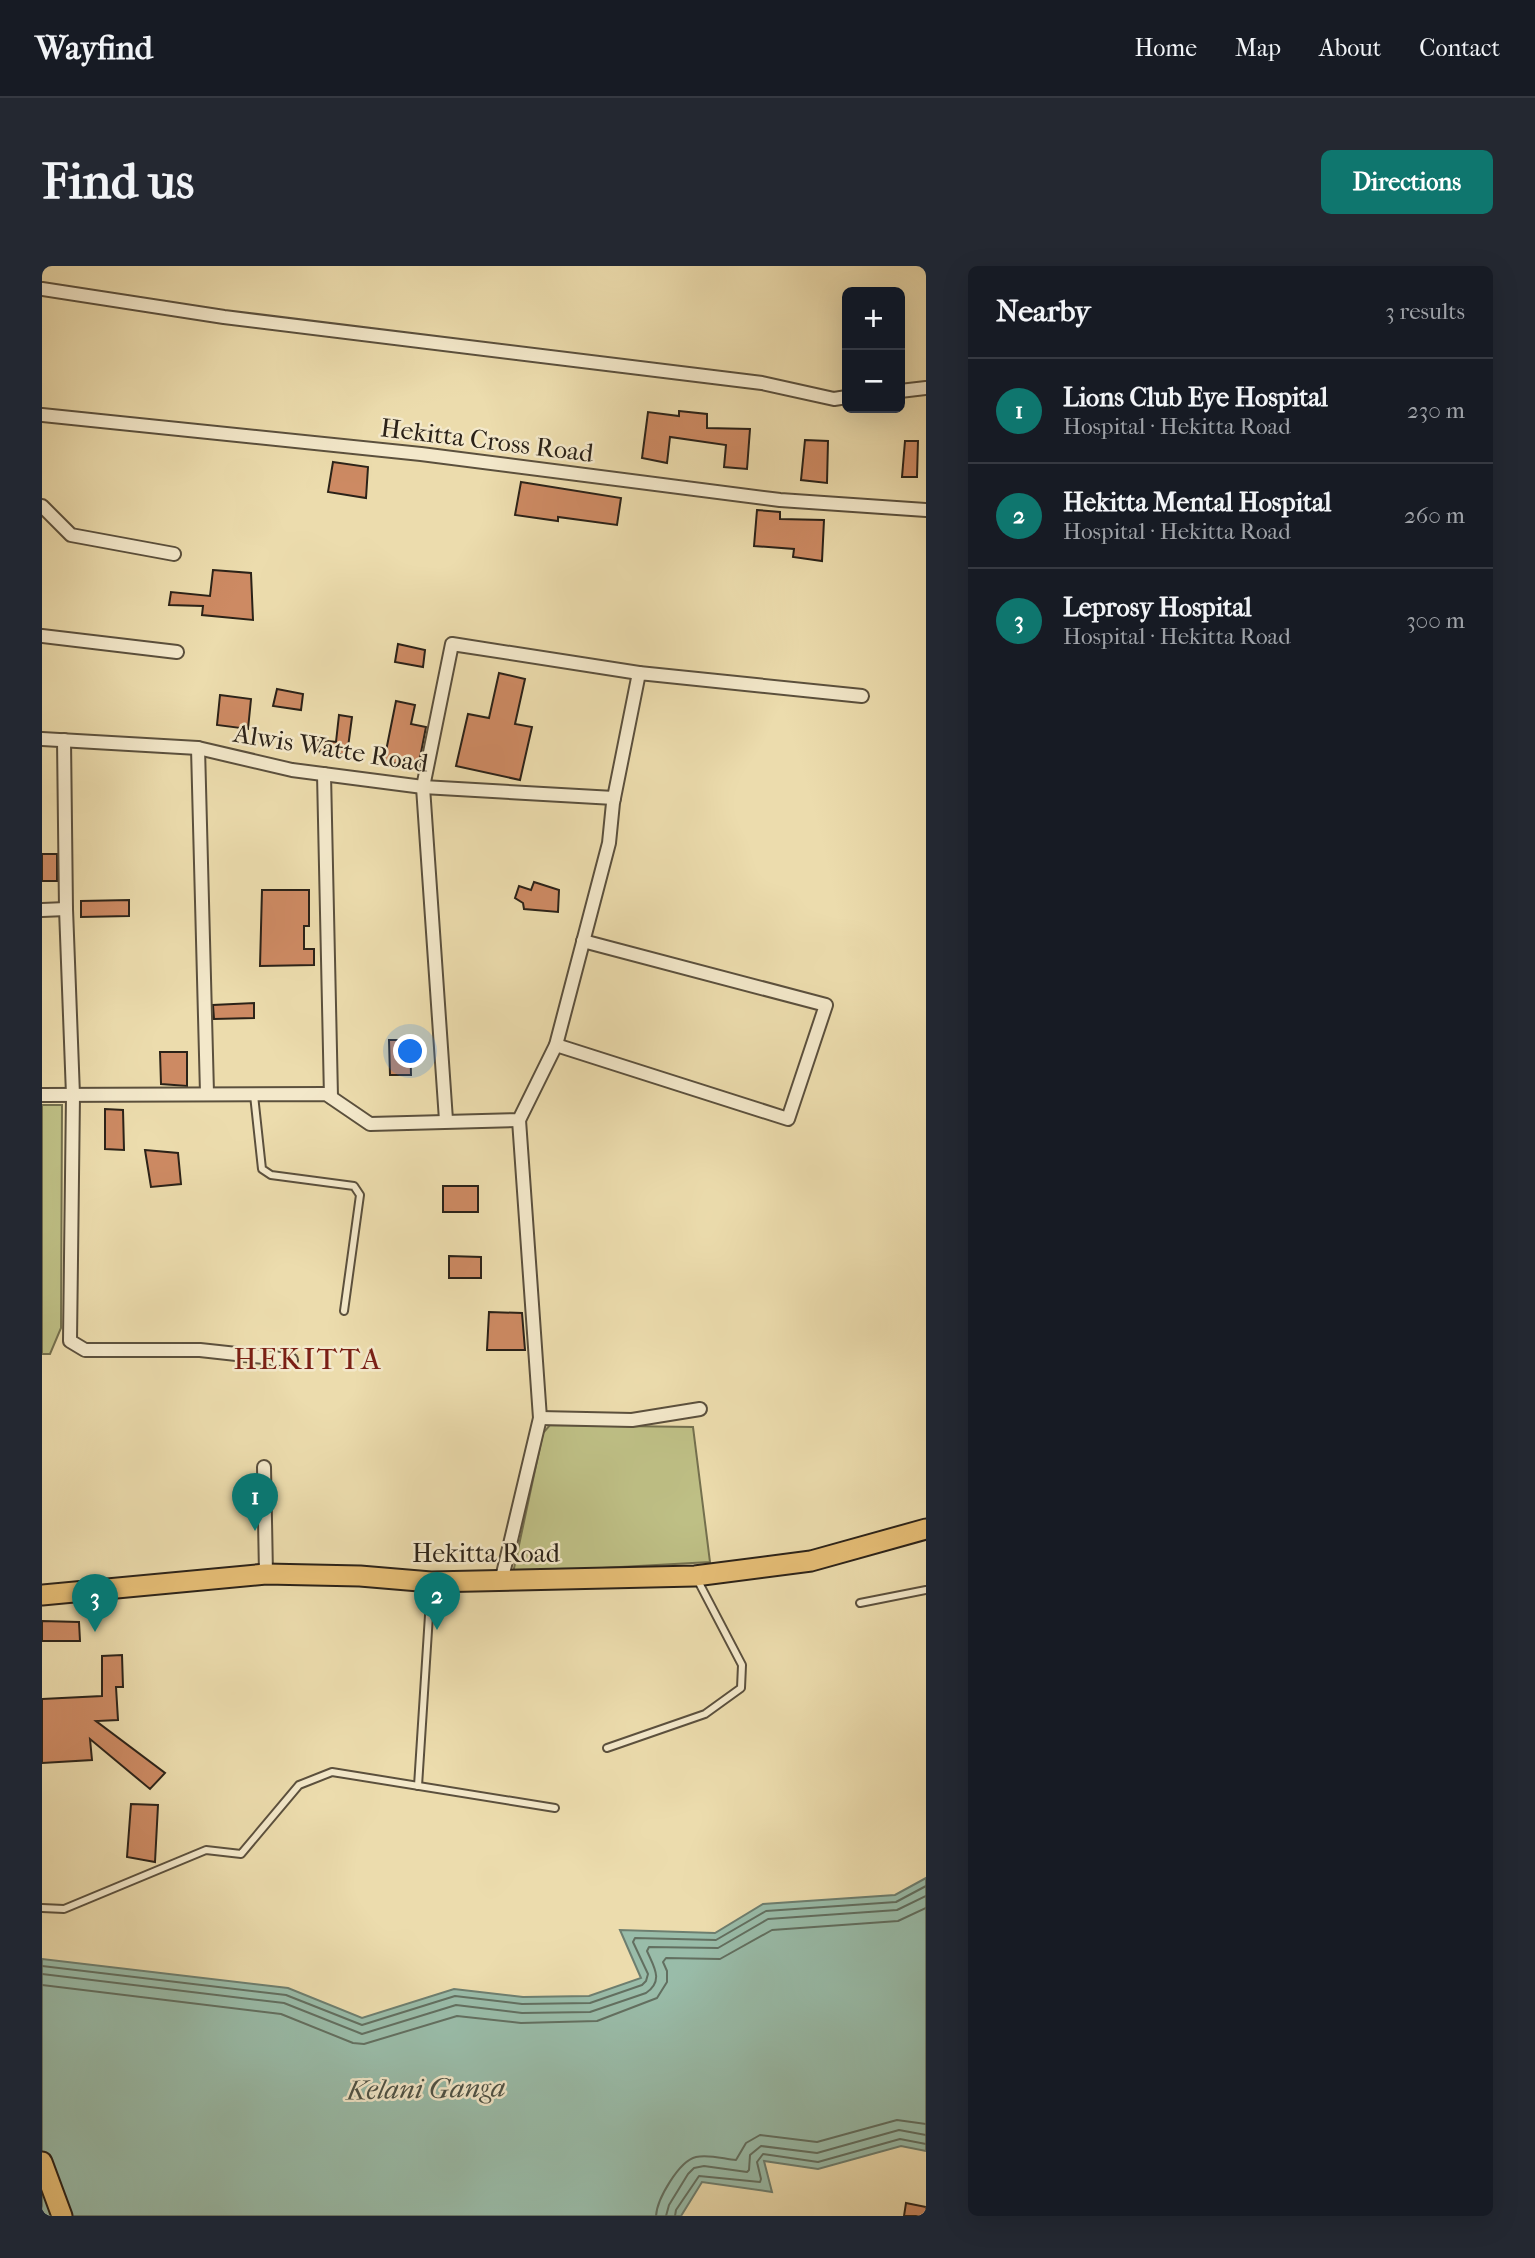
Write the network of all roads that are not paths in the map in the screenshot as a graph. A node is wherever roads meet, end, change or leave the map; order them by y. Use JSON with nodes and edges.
{"nodes":[{"id":1,"x":42,"y":289,"type":"edge"},
{"id":2,"x":926,"y":388,"type":"edge"},
{"id":3,"x":905,"y":390,"type":"edge"},
{"id":4,"x":842,"y":398,"type":"edge"},
{"id":5,"x":42,"y":415,"type":"edge"},
{"id":6,"x":42,"y":506,"type":"edge"},
{"id":7,"x":926,"y":510,"type":"edge"},
{"id":8,"x":174,"y":554,"type":"dead end"},
{"id":9,"x":42,"y":636,"type":"edge"},
{"id":10,"x":177,"y":652,"type":"dead end"},
{"id":11,"x":639,"y":673,"type":"junction"},
{"id":12,"x":862,"y":696,"type":"dead end"},
{"id":13,"x":42,"y":739,"type":"edge"},
{"id":14,"x":64,"y":740,"type":"junction"},
{"id":15,"x":198,"y":748,"type":"junction"},
{"id":16,"x":324,"y":774,"type":"junction"},
{"id":17,"x":424,"y":787,"type":"junction"},
{"id":18,"x":614,"y":798,"type":"junction"},
{"id":19,"x":42,"y":909,"type":"edge"},
{"id":20,"x":66,"y":909,"type":"junction"},
{"id":21,"x":583,"y":941,"type":"junction"},
{"id":22,"x":556,"y":1045,"type":"junction"},
{"id":23,"x":207,"y":1093,"type":"junction"},
{"id":24,"x":42,"y":1095,"type":"edge"},
{"id":25,"x":73,"y":1095,"type":"junction"},
{"id":26,"x":254,"y":1095,"type":"junction"},
{"id":27,"x":331,"y":1097,"type":"junction"},
{"id":28,"x":519,"y":1119,"type":"junction"},
{"id":29,"x":446,"y":1120,"type":"junction"},
{"id":30,"x":344,"y":1311,"type":"dead end"},
{"id":31,"x":291,"y":1360,"type":"dead end"},
{"id":32,"x":700,"y":1409,"type":"dead end"},
{"id":33,"x":540,"y":1418,"type":"junction"},
{"id":34,"x":264,"y":1466,"type":"dead end"},
{"id":35,"x":926,"y":1529,"type":"edge"},
{"id":36,"x":266,"y":1574,"type":"junction"},
{"id":37,"x":695,"y":1576,"type":"junction"},
{"id":38,"x":431,"y":1582,"type":"junction"},
{"id":39,"x":501,"y":1582,"type":"junction"},
{"id":40,"x":926,"y":1590,"type":"edge"},
{"id":41,"x":42,"y":1595,"type":"edge"},
{"id":42,"x":860,"y":1603,"type":"dead end"},
{"id":43,"x":607,"y":1748,"type":"dead end"},
{"id":44,"x":418,"y":1786,"type":"junction"},
{"id":45,"x":555,"y":1808,"type":"dead end"},
{"id":46,"x":42,"y":1908,"type":"edge"},
{"id":47,"x":42,"y":2162,"type":"edge"},
{"id":48,"x":62,"y":2216,"type":"edge"}],
"edges":[{"from":1,"to":4,"type":"street"},
{"from":2,"to":3,"type":"street"},
{"from":5,"to":7,"type":"street","name":"Hekitta Cross Road"},
{"from":6,"to":8,"type":"street"},
{"from":9,"to":10,"type":"street"},
{"from":11,"to":12,"type":"street"},
{"from":11,"to":17,"type":"street"},
{"from":11,"to":18,"type":"street"},
{"from":13,"to":14,"type":"street","name":"Alwis Watte Road"},
{"from":14,"to":15,"type":"street","name":"Alwis Watte Road"},
{"from":14,"to":20,"type":"street"},
{"from":15,"to":16,"type":"street","name":"Alwis Watte Road"},
{"from":15,"to":23,"type":"street"},
{"from":16,"to":17,"type":"street","name":"Alwis Watte Road"},
{"from":16,"to":27,"type":"street"},
{"from":17,"to":18,"type":"street","name":"Alwis Watte Road"},
{"from":17,"to":29,"type":"street"},
{"from":18,"to":21,"type":"street"},
{"from":19,"to":20,"type":"street"},
{"from":20,"to":25,"type":"street"},
{"from":21,"to":22,"type":"street"},
{"from":21,"to":22,"type":"street"},
{"from":22,"to":28,"type":"street"},
{"from":23,"to":25,"type":"street"},
{"from":23,"to":26,"type":"street"},
{"from":24,"to":25,"type":"street"},
{"from":25,"to":31,"type":"street"},
{"from":26,"to":27,"type":"street"},
{"from":26,"to":30,"type":"lane"},
{"from":27,"to":29,"type":"street"},
{"from":28,"to":29,"type":"street"},
{"from":28,"to":33,"type":"street"},
{"from":32,"to":33,"type":"street"},
{"from":33,"to":39,"type":"street"},
{"from":34,"to":36,"type":"street"},
{"from":35,"to":37,"type":"main road","name":"Hekitta Road"},
{"from":36,"to":38,"type":"main road","name":"Hekitta Road"},
{"from":36,"to":41,"type":"main road","name":"Hekitta Road"},
{"from":37,"to":39,"type":"main road","name":"Hekitta Road"},
{"from":37,"to":43,"type":"lane"},
{"from":38,"to":39,"type":"main road","name":"Hekitta Road"},
{"from":38,"to":44,"type":"lane"},
{"from":40,"to":42,"type":"lane"},
{"from":44,"to":45,"type":"lane"},
{"from":44,"to":46,"type":"lane"},
{"from":47,"to":48,"type":"main road"}]}
